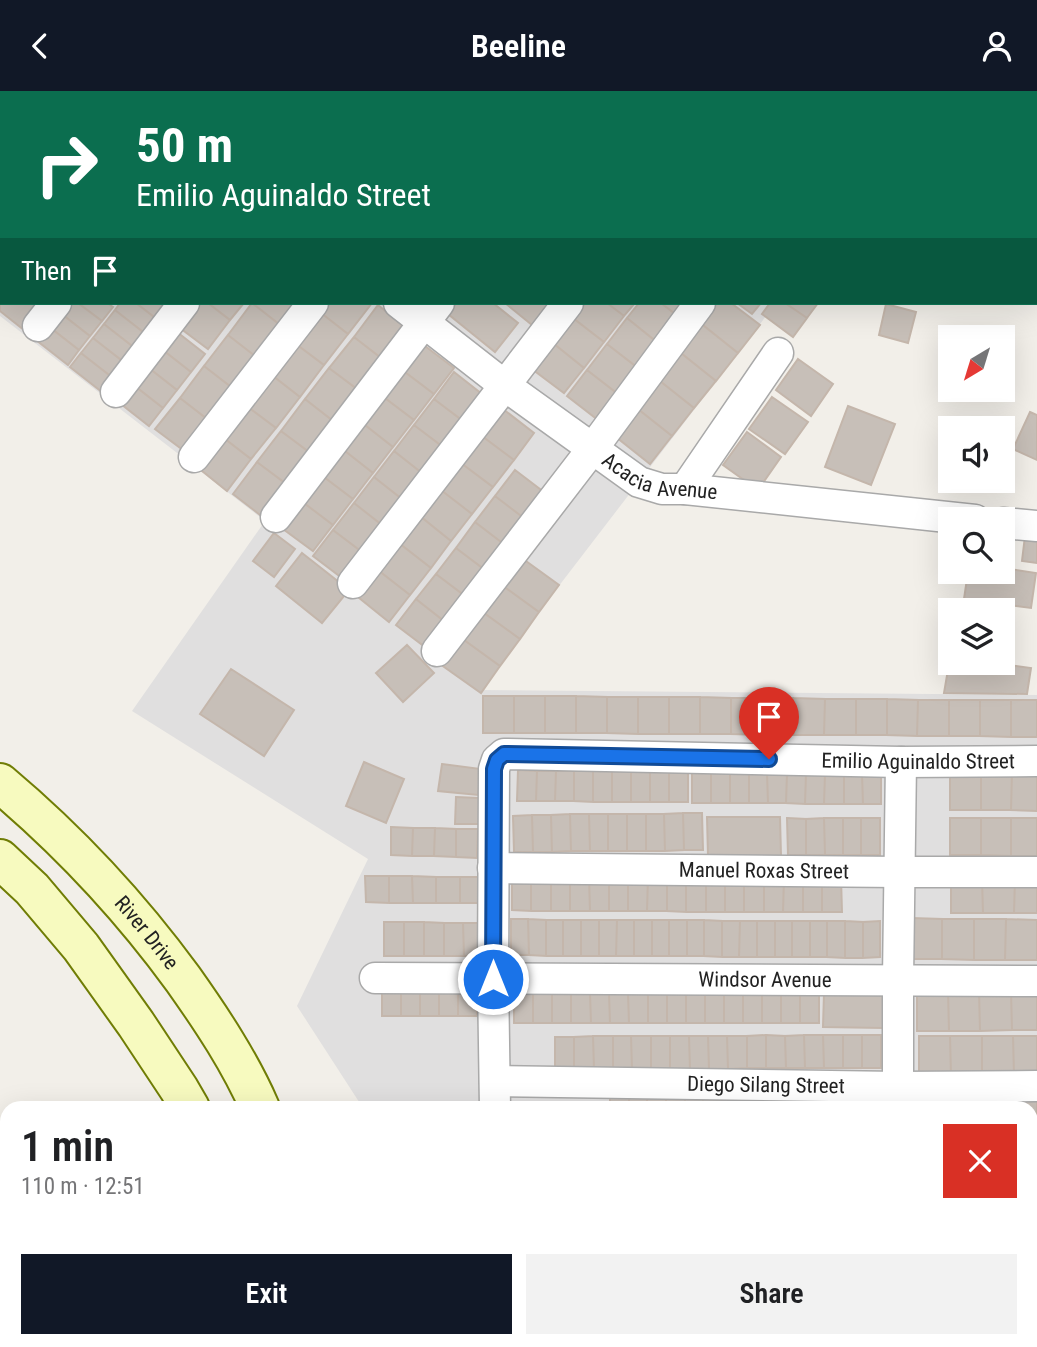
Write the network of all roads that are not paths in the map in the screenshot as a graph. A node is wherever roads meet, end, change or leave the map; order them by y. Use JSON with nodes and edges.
{"nodes":[{"id":1,"x":182,"y":305,"type":"edge"},
{"id":2,"x":311,"y":305,"type":"edge"},
{"id":3,"x":405,"y":305,"type":"edge"},
{"id":4,"x":566,"y":305,"type":"edge"},
{"id":5,"x":699,"y":305,"type":"edge"},
{"id":6,"x":432,"y":313,"type":"edge"},
{"id":7,"x":778,"y":353,"type":"dead end"},
{"id":8,"x":504,"y":384,"type":"junction"},
{"id":9,"x":116,"y":392,"type":"dead end"},
{"id":10,"x":593,"y":448,"type":"junction"},
{"id":11,"x":194,"y":457,"type":"dead end"},
{"id":12,"x":685,"y":489,"type":"junction"},
{"id":13,"x":938,"y":516,"type":"edge"},
{"id":14,"x":276,"y":517,"type":"dead end"},
{"id":15,"x":1015,"y":524,"type":"edge"},
{"id":16,"x":1037,"y":526,"type":"edge"},
{"id":17,"x":353,"y":583,"type":"dead end"},
{"id":18,"x":437,"y":651,"type":"dead end"},
{"id":19,"x":1037,"y":761,"type":"edge"},
{"id":20,"x":901,"y":762,"type":"junction"},
{"id":21,"x":0,"y":783,"type":"edge"},
{"id":22,"x":0,"y":859,"type":"edge"},
{"id":23,"x":493,"y":868,"type":"junction"},
{"id":24,"x":900,"y":872,"type":"junction"},
{"id":25,"x":1037,"y":872,"type":"edge"},
{"id":26,"x":375,"y":978,"type":"dead end"},
{"id":27,"x":493,"y":979,"type":"junction"},
{"id":28,"x":898,"y":979,"type":"junction"},
{"id":29,"x":1037,"y":981,"type":"edge"},
{"id":30,"x":1037,"y":1086,"type":"edge"},
{"id":31,"x":495,"y":1094,"type":"edge"},
{"id":32,"x":898,"y":1097,"type":"edge"},
{"id":33,"x":186,"y":1101,"type":"edge"},
{"id":34,"x":256,"y":1101,"type":"edge"}],
"edges":[{"from":1,"to":9,"type":"street"},
{"from":2,"to":11,"type":"street"},
{"from":3,"to":6,"type":"street","name":"Acacia Avenue"},
{"from":4,"to":8,"type":"street"},
{"from":5,"to":10,"type":"street"},
{"from":6,"to":8,"type":"street","name":"Acacia Avenue"},
{"from":6,"to":14,"type":"street"},
{"from":7,"to":12,"type":"street"},
{"from":8,"to":10,"type":"street","name":"Acacia Avenue"},
{"from":8,"to":17,"type":"street"},
{"from":10,"to":12,"type":"street","name":"Acacia Avenue"},
{"from":10,"to":18,"type":"street"},
{"from":12,"to":13,"type":"street","name":"Acacia Avenue"},
{"from":15,"to":16,"type":"street"},
{"from":19,"to":20,"type":"street","name":"Emilio Aguinaldo Street"},
{"from":20,"to":23,"type":"street","name":"Emilio Aguinaldo Street"},
{"from":20,"to":24,"type":"street"},
{"from":21,"to":34,"type":"street","name":"River Drive"},
{"from":22,"to":33,"type":"street"},
{"from":23,"to":24,"type":"street","name":"Manuel Roxas Street"},
{"from":23,"to":27,"type":"street"},
{"from":24,"to":25,"type":"street","name":"Manuel Roxas Street"},
{"from":24,"to":28,"type":"street"},
{"from":26,"to":27,"type":"street","name":"Windsor Avenue"},
{"from":27,"to":28,"type":"street","name":"Windsor Avenue"},
{"from":27,"to":31,"type":"street"},
{"from":28,"to":29,"type":"street","name":"Windsor Avenue"},
{"from":28,"to":32,"type":"street"},
{"from":30,"to":32,"type":"street","name":"Diego Silang Street"},
{"from":31,"to":32,"type":"street","name":"Diego Silang Street"}]}
